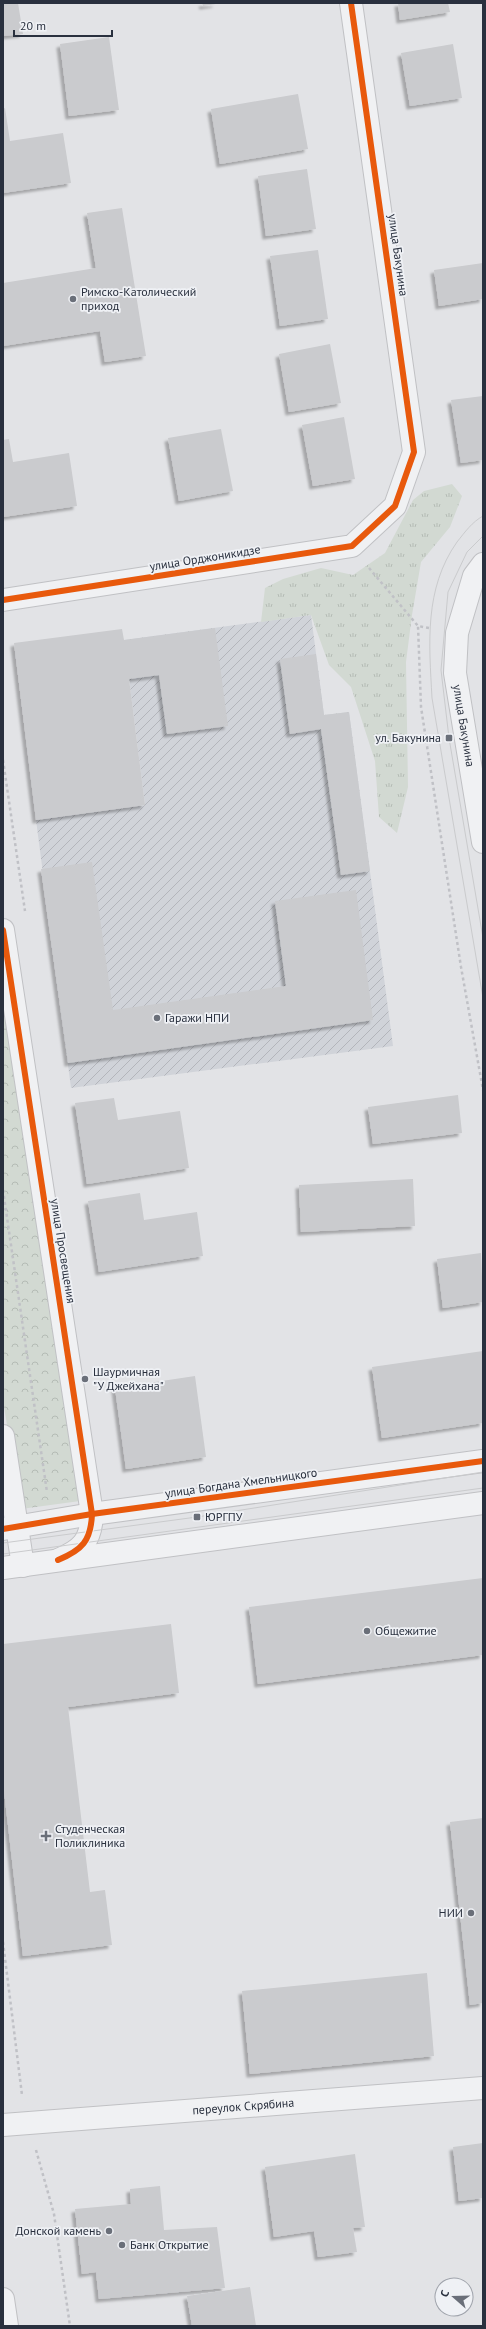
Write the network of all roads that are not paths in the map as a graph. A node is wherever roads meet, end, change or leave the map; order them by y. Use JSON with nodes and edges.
{"nodes":[{"id":1,"x":351,"y":3,"type":"edge"},
{"id":2,"x":352,"y":546,"type":"joint"},
{"id":3,"x":483,"y":564,"type":"edge"},
{"id":4,"x":3,"y":600,"type":"edge"},
{"id":5,"x":483,"y":842,"type":"edge"},
{"id":6,"x":3,"y":930,"type":"edge"},
{"id":7,"x":3,"y":1436,"type":"edge"},
{"id":8,"x":483,"y":1461,"type":"edge"},
{"id":9,"x":483,"y":1503,"type":"edge"},
{"id":10,"x":92,"y":1514,"type":"junction"},
{"id":11,"x":10,"y":1528,"type":"edge"},
{"id":12,"x":58,"y":1560,"type":"junction"},
{"id":13,"x":13,"y":1567,"type":"edge"},
{"id":14,"x":483,"y":2088,"type":"edge"},
{"id":15,"x":3,"y":2125,"type":"edge"},
{"id":16,"x":3,"y":2299,"type":"edge"},
{"id":17,"x":6,"y":2326,"type":"edge"}],
"edges":[{"from":1,"to":2,"type":"street","name":"улица Бакунина"},
{"from":2,"to":4,"type":"street","name":"улица Орджоникидзе"},
{"from":3,"to":5,"type":"street","name":"улица Бакунина"},
{"from":6,"to":10,"type":"street","name":"улица Просвещения"},
{"from":7,"to":11,"type":"street"},
{"from":8,"to":10,"type":"street","name":"улица Богдана Хмельницкого"},
{"from":9,"to":12,"type":"street"},
{"from":10,"to":11,"type":"street","name":"улица Богдана Хмельницкого"},
{"from":10,"to":12,"type":"street","name":"улица Просвещения"},
{"from":11,"to":13,"type":"street"},
{"from":12,"to":13,"type":"street"},
{"from":14,"to":15,"type":"street","name":"переулок Скрябина"},
{"from":16,"to":17,"type":"street"}]}
